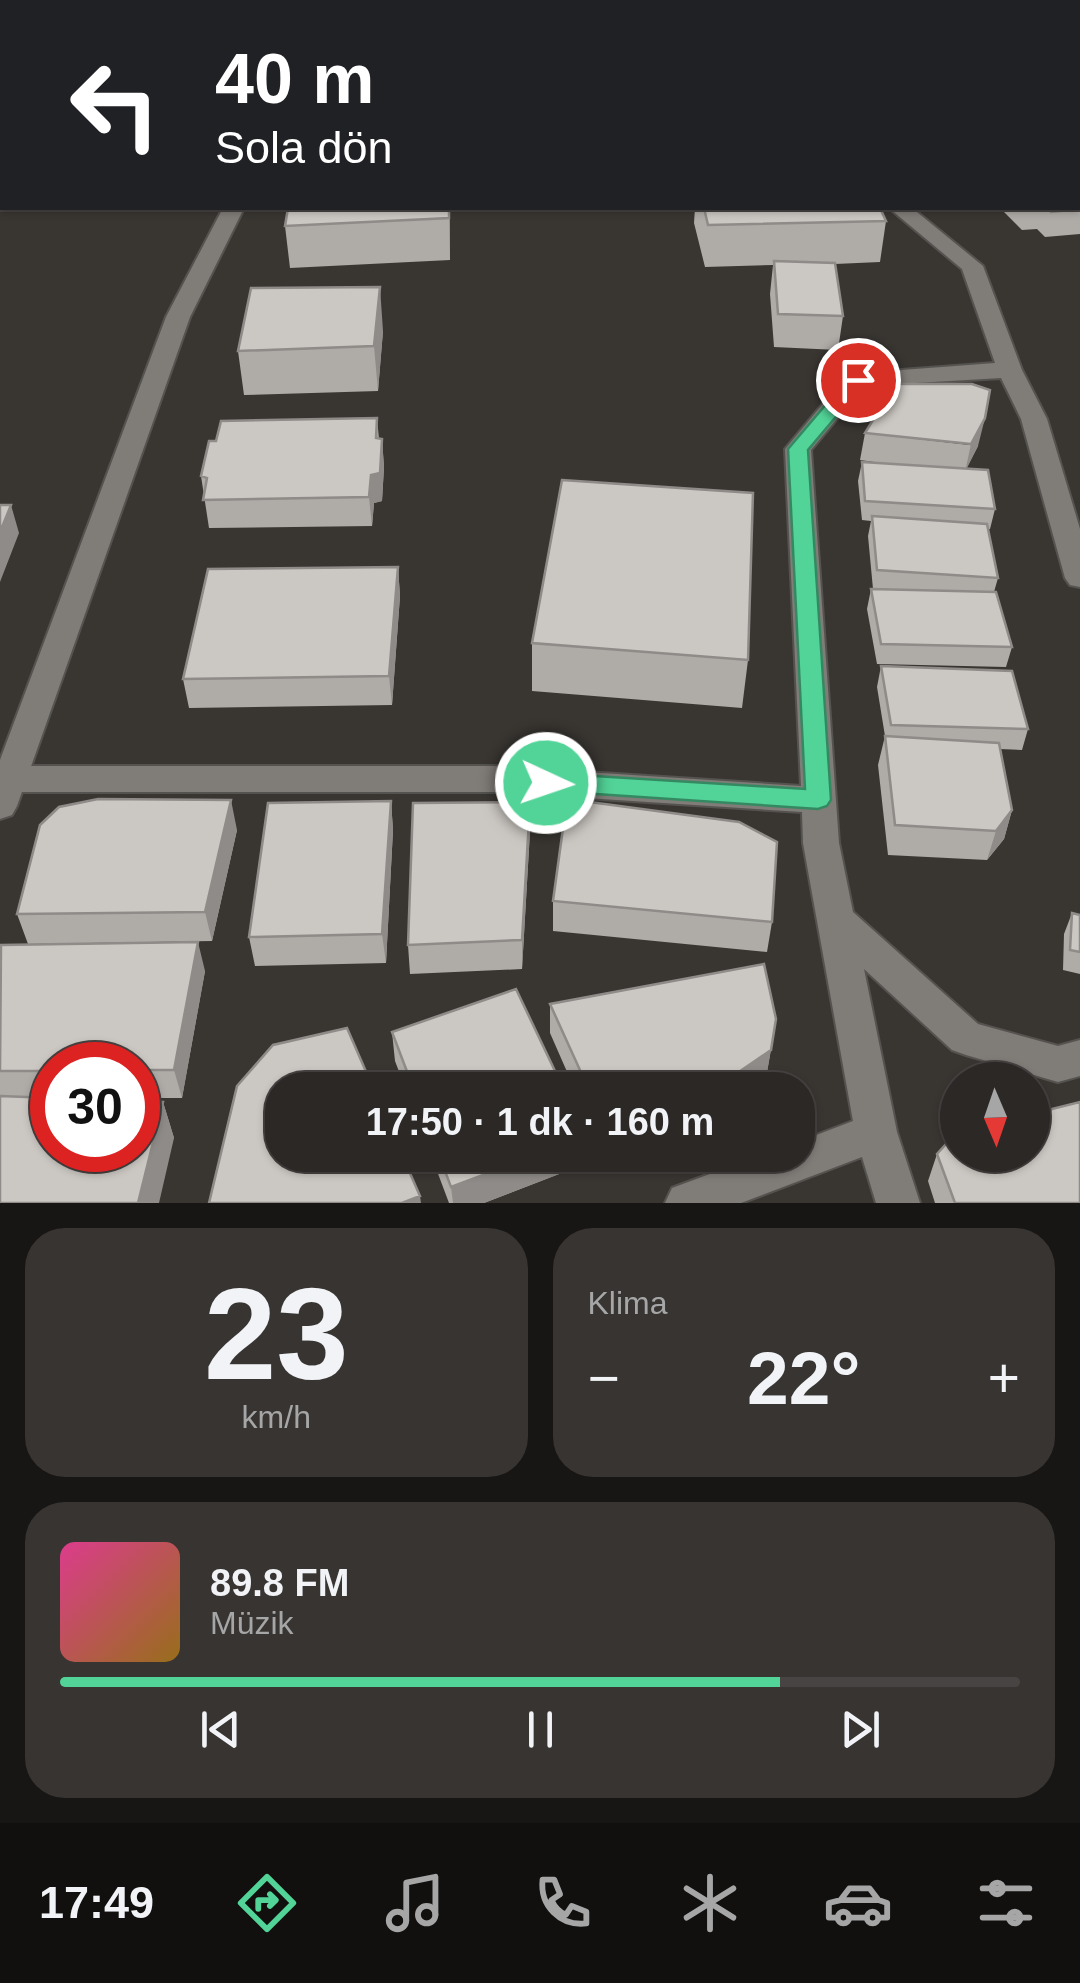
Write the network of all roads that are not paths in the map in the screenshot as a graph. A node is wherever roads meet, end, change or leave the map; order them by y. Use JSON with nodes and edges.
{"nodes":[{"id":1,"x":232,"y":210,"type":"edge"},
{"id":2,"x":902,"y":210,"type":"edge"},
{"id":3,"x":1010,"y":370,"type":"junction"},
{"id":4,"x":1080,"y":578,"type":"edge"},
{"id":5,"x":4,"y":788,"type":"edge"},
{"id":6,"x":818,"y":800,"type":"junction"},
{"id":7,"x":834,"y":919,"type":"junction"},
{"id":8,"x":1080,"y":1058,"type":"edge"},
{"id":9,"x":876,"y":1132,"type":"junction"},
{"id":10,"x":687,"y":1203,"type":"edge"},
{"id":11,"x":898,"y":1203,"type":"edge"}],
"edges":[{"from":1,"to":5,"type":"street"},
{"from":2,"to":3,"type":"street"},
{"from":3,"to":4,"type":"street"},
{"from":3,"to":6,"type":"street"},
{"from":5,"to":6,"type":"street"},
{"from":6,"to":7,"type":"street"},
{"from":7,"to":8,"type":"street"},
{"from":7,"to":9,"type":"street"},
{"from":9,"to":10,"type":"street"},
{"from":9,"to":11,"type":"street"}]}
